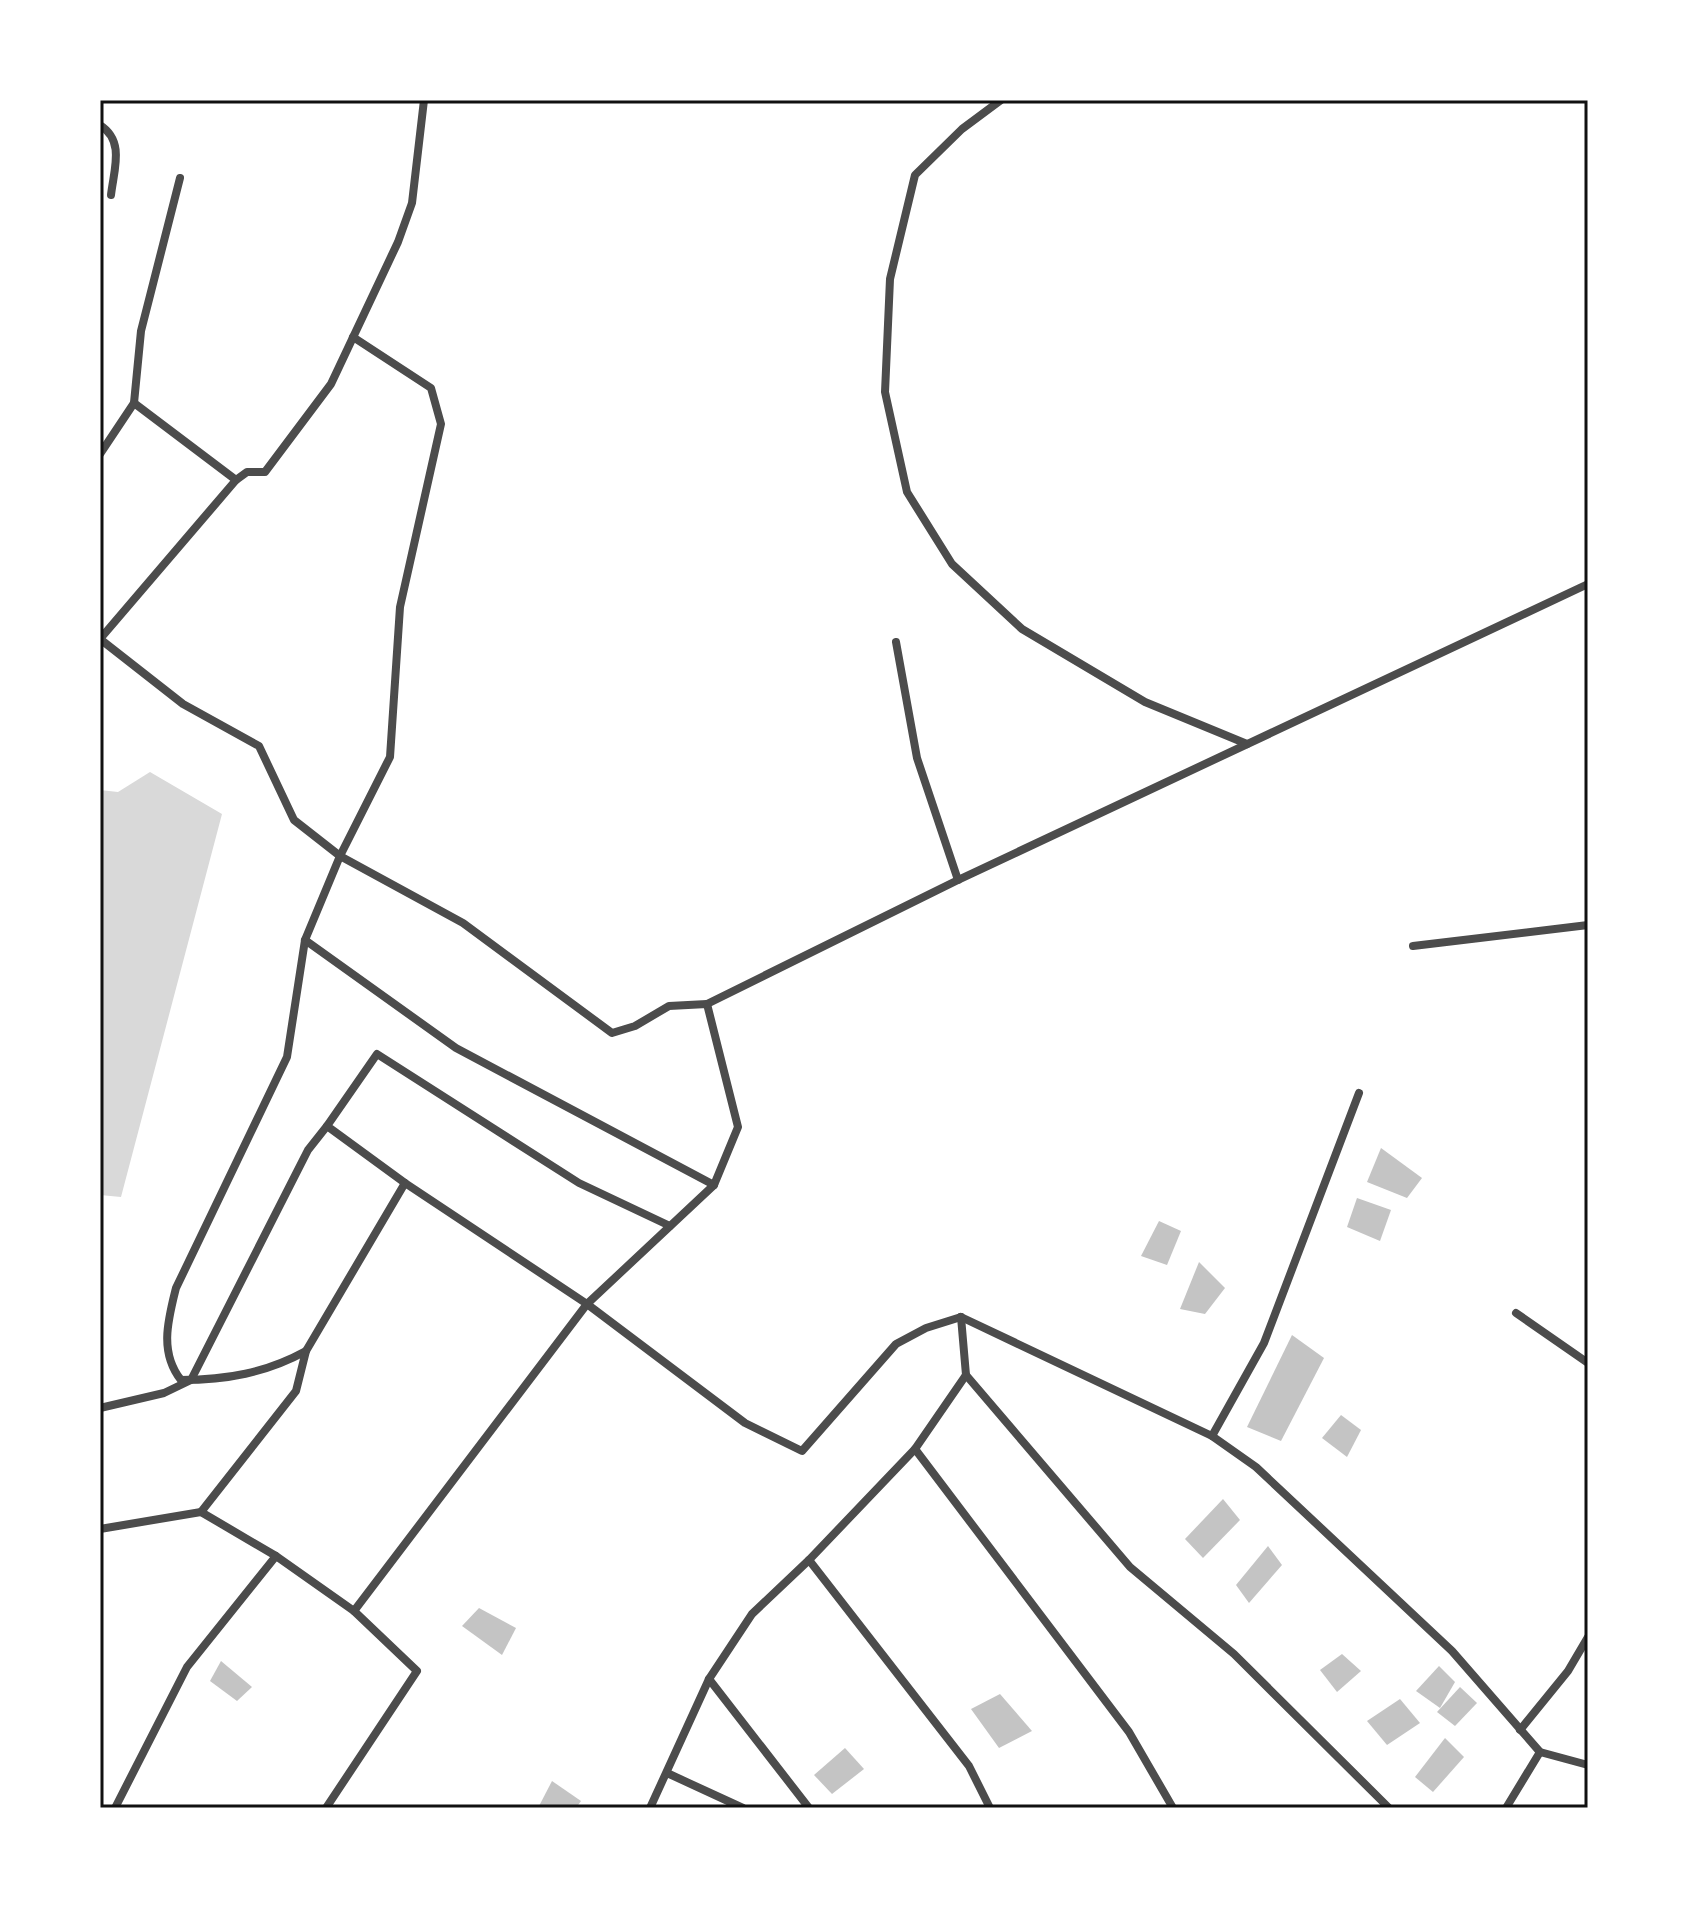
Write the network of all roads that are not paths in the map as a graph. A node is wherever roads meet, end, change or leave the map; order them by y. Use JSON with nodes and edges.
{"nodes":[{"id":1,"x":424,"y":100,"type":"edge"},
{"id":2,"x":1001,"y":100,"type":"edge"},
{"id":3,"x":100,"y":125,"type":"edge"},
{"id":4,"x":180,"y":178,"type":"dead end"},
{"id":5,"x":111,"y":195,"type":"dead end"},
{"id":6,"x":353,"y":337,"type":"junction"},
{"id":7,"x":134,"y":403,"type":"junction"},
{"id":8,"x":100,"y":454,"type":"edge"},
{"id":9,"x":236,"y":480,"type":"junction"},
{"id":10,"x":1588,"y":584,"type":"edge"},
{"id":11,"x":100,"y":639,"type":"edge"},
{"id":12,"x":896,"y":642,"type":"dead end"},
{"id":13,"x":1247,"y":744,"type":"junction"},
{"id":14,"x":340,"y":856,"type":"junction"},
{"id":15,"x":958,"y":880,"type":"junction"},
{"id":16,"x":1588,"y":925,"type":"edge"},
{"id":17,"x":305,"y":940,"type":"junction"},
{"id":18,"x":1413,"y":946,"type":"dead end"},
{"id":19,"x":707,"y":1004,"type":"junction"},
{"id":20,"x":1359,"y":1093,"type":"dead end"},
{"id":21,"x":327,"y":1126,"type":"junction"},
{"id":22,"x":405,"y":1183,"type":"junction"},
{"id":23,"x":714,"y":1185,"type":"junction"},
{"id":24,"x":670,"y":1226,"type":"junction"},
{"id":25,"x":587,"y":1304,"type":"junction"},
{"id":26,"x":1516,"y":1313,"type":"dead end"},
{"id":27,"x":961,"y":1317,"type":"junction"},
{"id":28,"x":306,"y":1351,"type":"junction"},
{"id":29,"x":1588,"y":1363,"type":"edge"},
{"id":30,"x":966,"y":1375,"type":"junction"},
{"id":31,"x":191,"y":1380,"type":"junction"},
{"id":32,"x":100,"y":1408,"type":"edge"},
{"id":33,"x":1212,"y":1436,"type":"junction"},
{"id":34,"x":915,"y":1449,"type":"junction"},
{"id":35,"x":201,"y":1512,"type":"junction"},
{"id":36,"x":100,"y":1529,"type":"edge"},
{"id":37,"x":276,"y":1556,"type":"junction"},
{"id":38,"x":809,"y":1560,"type":"junction"},
{"id":39,"x":354,"y":1611,"type":"junction"},
{"id":40,"x":1588,"y":1637,"type":"edge"},
{"id":41,"x":709,"y":1679,"type":"junction"},
{"id":42,"x":1520,"y":1730,"type":"junction"},
{"id":43,"x":1540,"y":1752,"type":"junction"},
{"id":44,"x":1588,"y":1765,"type":"edge"},
{"id":45,"x":667,"y":1773,"type":"junction"},
{"id":46,"x":115,"y":1808,"type":"edge"},
{"id":47,"x":326,"y":1808,"type":"edge"},
{"id":48,"x":650,"y":1808,"type":"edge"},
{"id":49,"x":743,"y":1808,"type":"edge"},
{"id":50,"x":809,"y":1808,"type":"edge"},
{"id":51,"x":990,"y":1808,"type":"edge"},
{"id":52,"x":1173,"y":1808,"type":"edge"},
{"id":53,"x":1389,"y":1808,"type":"edge"},
{"id":54,"x":1506,"y":1808,"type":"edge"}],
"edges":[{"from":1,"to":6,"type":"street"},
{"from":2,"to":13,"type":"street"},
{"from":3,"to":5,"type":"street"},
{"from":4,"to":7,"type":"street"},
{"from":6,"to":9,"type":"street"},
{"from":6,"to":14,"type":"street"},
{"from":7,"to":8,"type":"street"},
{"from":7,"to":9,"type":"street"},
{"from":9,"to":11,"type":"street"},
{"from":10,"to":13,"type":"street"},
{"from":11,"to":14,"type":"street"},
{"from":12,"to":15,"type":"street"},
{"from":13,"to":15,"type":"street"},
{"from":14,"to":17,"type":"street"},
{"from":14,"to":19,"type":"street"},
{"from":15,"to":19,"type":"street"},
{"from":16,"to":18,"type":"street"},
{"from":17,"to":23,"type":"street"},
{"from":17,"to":31,"type":"street"},
{"from":19,"to":23,"type":"street"},
{"from":20,"to":33,"type":"street"},
{"from":21,"to":22,"type":"street"},
{"from":21,"to":24,"type":"street"},
{"from":21,"to":31,"type":"street"},
{"from":22,"to":25,"type":"street"},
{"from":22,"to":28,"type":"street"},
{"from":23,"to":24,"type":"street"},
{"from":24,"to":25,"type":"street"},
{"from":25,"to":27,"type":"street"},
{"from":25,"to":39,"type":"street"},
{"from":26,"to":29,"type":"street"},
{"from":27,"to":30,"type":"street"},
{"from":27,"to":33,"type":"street"},
{"from":28,"to":31,"type":"street"},
{"from":28,"to":35,"type":"street"},
{"from":30,"to":34,"type":"street"},
{"from":30,"to":53,"type":"street"},
{"from":31,"to":32,"type":"street"},
{"from":33,"to":42,"type":"street"},
{"from":34,"to":38,"type":"street"},
{"from":34,"to":52,"type":"street"},
{"from":35,"to":36,"type":"street"},
{"from":35,"to":37,"type":"street"},
{"from":37,"to":39,"type":"street"},
{"from":37,"to":46,"type":"street"},
{"from":38,"to":41,"type":"street"},
{"from":38,"to":51,"type":"street"},
{"from":39,"to":47,"type":"street"},
{"from":40,"to":42,"type":"street"},
{"from":41,"to":45,"type":"street"},
{"from":41,"to":50,"type":"street"},
{"from":42,"to":43,"type":"street"},
{"from":43,"to":44,"type":"street"},
{"from":43,"to":54,"type":"street"},
{"from":45,"to":48,"type":"street"},
{"from":45,"to":49,"type":"street"}]}
